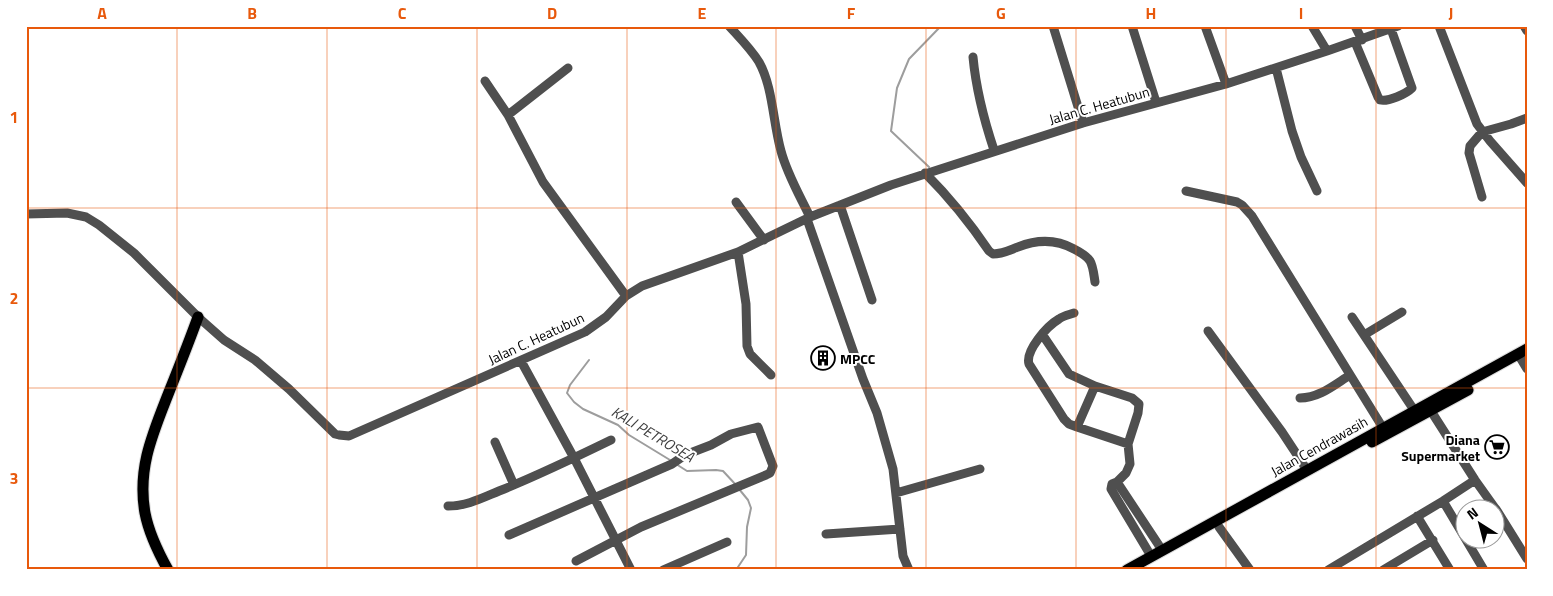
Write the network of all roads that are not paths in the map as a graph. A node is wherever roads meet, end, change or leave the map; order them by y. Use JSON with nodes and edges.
{"nodes":[{"id":1,"x":729,"y":26,"type":"edge"},
{"id":2,"x":1053,"y":26,"type":"edge"},
{"id":3,"x":1132,"y":26,"type":"edge"},
{"id":4,"x":1205,"y":26,"type":"edge"},
{"id":5,"x":1312,"y":26,"type":"edge"},
{"id":6,"x":1355,"y":26,"type":"edge"},
{"id":7,"x":1439,"y":26,"type":"edge"},
{"id":8,"x":1524,"y":26,"type":"edge"},
{"id":9,"x":1394,"y":27,"type":"edge"},
{"id":10,"x":1527,"y":31,"type":"edge"},
{"id":11,"x":1359,"y":41,"type":"junction"},
{"id":12,"x":1328,"y":51,"type":"junction"},
{"id":13,"x":973,"y":57,"type":"dead end"},
{"id":14,"x":568,"y":68,"type":"dead end"},
{"id":15,"x":1276,"y":68,"type":"junction"},
{"id":16,"x":485,"y":81,"type":"dead end"},
{"id":17,"x":1226,"y":84,"type":"junction"},
{"id":18,"x":1156,"y":102,"type":"junction"},
{"id":19,"x":508,"y":115,"type":"junction"},
{"id":20,"x":1527,"y":118,"type":"edge"},
{"id":21,"x":1083,"y":123,"type":"junction"},
{"id":22,"x":1482,"y":132,"type":"junction"},
{"id":23,"x":994,"y":150,"type":"junction"},
{"id":24,"x":926,"y":173,"type":"junction"},
{"id":25,"x":1527,"y":183,"type":"edge"},
{"id":26,"x":1186,"y":191,"type":"dead end"},
{"id":27,"x":1317,"y":191,"type":"dead end"},
{"id":28,"x":1482,"y":197,"type":"dead end"},
{"id":29,"x":736,"y":202,"type":"dead end"},
{"id":30,"x":840,"y":205,"type":"junction"},
{"id":31,"x":26,"y":214,"type":"edge"},
{"id":32,"x":808,"y":218,"type":"junction"},
{"id":33,"x":764,"y":240,"type":"junction"},
{"id":34,"x":738,"y":252,"type":"junction"},
{"id":35,"x":1095,"y":282,"type":"dead end"},
{"id":36,"x":626,"y":296,"type":"junction"},
{"id":37,"x":872,"y":300,"type":"dead end"},
{"id":38,"x":1402,"y":312,"type":"dead end"},
{"id":39,"x":1074,"y":313,"type":"dead end"},
{"id":40,"x":198,"y":317,"type":"junction"},
{"id":41,"x":1352,"y":317,"type":"dead end"},
{"id":42,"x":1208,"y":331,"type":"dead end"},
{"id":43,"x":1042,"y":334,"type":"junction"},
{"id":44,"x":1364,"y":335,"type":"junction"},
{"id":45,"x":1524,"y":358,"type":"edge"},
{"id":46,"x":521,"y":361,"type":"junction"},
{"id":47,"x":771,"y":375,"type":"dead end"},
{"id":48,"x":1350,"y":375,"type":"junction"},
{"id":49,"x":1095,"y":386,"type":"junction"},
{"id":50,"x":1300,"y":398,"type":"dead end"},
{"id":51,"x":1414,"y":410,"type":"junction"},
{"id":52,"x":1431,"y":411,"type":"junction"},
{"id":53,"x":1077,"y":427,"type":"junction"},
{"id":54,"x":1382,"y":428,"type":"junction"},
{"id":55,"x":612,"y":440,"type":"dead end"},
{"id":56,"x":495,"y":442,"type":"dead end"},
{"id":57,"x":1128,"y":444,"type":"junction"},
{"id":58,"x":574,"y":458,"type":"junction"},
{"id":59,"x":980,"y":469,"type":"dead end"},
{"id":60,"x":1307,"y":470,"type":"junction"},
{"id":61,"x":1475,"y":480,"type":"junction"},
{"id":62,"x":1117,"y":482,"type":"junction"},
{"id":63,"x":514,"y":485,"type":"junction"},
{"id":64,"x":896,"y":494,"type":"junction"},
{"id":65,"x":594,"y":498,"type":"junction"},
{"id":66,"x":1487,"y":498,"type":"edge"},
{"id":67,"x":1443,"y":501,"type":"junction"},
{"id":68,"x":448,"y":506,"type":"dead end"},
{"id":69,"x":1418,"y":516,"type":"junction"},
{"id":70,"x":1506,"y":526,"type":"edge"},
{"id":71,"x":1219,"y":527,"type":"junction"},
{"id":72,"x":900,"y":529,"type":"junction"},
{"id":73,"x":826,"y":534,"type":"dead end"},
{"id":74,"x":510,"y":535,"type":"dead end"},
{"id":75,"x":616,"y":539,"type":"junction"},
{"id":76,"x":1433,"y":540,"type":"junction"},
{"id":77,"x":728,"y":542,"type":"dead end"},
{"id":78,"x":1162,"y":550,"type":"junction"},
{"id":79,"x":1151,"y":556,"type":"junction"},
{"id":80,"x":1527,"y":559,"type":"edge"},
{"id":81,"x":576,"y":561,"type":"dead end"},
{"id":82,"x":168,"y":570,"type":"edge"},
{"id":83,"x":632,"y":570,"type":"edge"},
{"id":84,"x":663,"y":570,"type":"edge"},
{"id":85,"x":909,"y":570,"type":"edge"},
{"id":86,"x":1127,"y":570,"type":"edge"},
{"id":87,"x":1141,"y":570,"type":"edge"},
{"id":88,"x":1250,"y":570,"type":"edge"},
{"id":89,"x":1328,"y":570,"type":"edge"},
{"id":90,"x":1383,"y":570,"type":"edge"},
{"id":91,"x":1450,"y":570,"type":"edge"},
{"id":92,"x":1484,"y":570,"type":"edge"}],
"edges":[{"from":1,"to":32,"type":"street"},
{"from":2,"to":21,"type":"street"},
{"from":3,"to":18,"type":"street"},
{"from":4,"to":17,"type":"street"},
{"from":5,"to":12,"type":"street"},
{"from":6,"to":11,"type":"street"},
{"from":7,"to":22,"type":"street"},
{"from":8,"to":10,"type":"street"},
{"from":9,"to":11,"type":"street","name":"Jalan C. Heatubun"},
{"from":9,"to":11,"type":"street"},
{"from":11,"to":12,"type":"street","name":"Jalan C. Heatubun"},
{"from":12,"to":15,"type":"street","name":"Jalan C. Heatubun"},
{"from":13,"to":23,"type":"street"},
{"from":14,"to":19,"type":"street"},
{"from":15,"to":17,"type":"street","name":"Jalan C. Heatubun"},
{"from":15,"to":27,"type":"street"},
{"from":16,"to":19,"type":"street"},
{"from":17,"to":18,"type":"street","name":"Jalan C. Heatubun"},
{"from":18,"to":21,"type":"street","name":"Jalan C. Heatubun"},
{"from":19,"to":36,"type":"street"},
{"from":20,"to":22,"type":"street"},
{"from":21,"to":23,"type":"street","name":"Jalan C. Heatubun"},
{"from":22,"to":25,"type":"street"},
{"from":22,"to":28,"type":"street"},
{"from":23,"to":24,"type":"street","name":"Jalan C. Heatubun"},
{"from":24,"to":30,"type":"street","name":"Jalan C. Heatubun"},
{"from":24,"to":35,"type":"street"},
{"from":26,"to":48,"type":"street"},
{"from":29,"to":33,"type":"street"},
{"from":30,"to":32,"type":"street","name":"Jalan C. Heatubun"},
{"from":30,"to":37,"type":"street"},
{"from":31,"to":40,"type":"street","name":"Jalan C. Heatubun"},
{"from":32,"to":33,"type":"street","name":"Jalan C. Heatubun"},
{"from":32,"to":64,"type":"street"},
{"from":33,"to":34,"type":"street","name":"Jalan C. Heatubun"},
{"from":34,"to":36,"type":"street","name":"Jalan C. Heatubun"},
{"from":34,"to":47,"type":"street"},
{"from":36,"to":46,"type":"street","name":"Jalan C. Heatubun"},
{"from":38,"to":44,"type":"street"},
{"from":39,"to":43,"type":"street"},
{"from":40,"to":46,"type":"street","name":"Jalan C. Heatubun"},
{"from":40,"to":82,"type":"main road"},
{"from":41,"to":44,"type":"street"},
{"from":42,"to":60,"type":"street"},
{"from":43,"to":49,"type":"street"},
{"from":43,"to":53,"type":"street"},
{"from":44,"to":51,"type":"street"},
{"from":45,"to":51,"type":"main road","name":"Jalan Cendrawasih"},
{"from":45,"to":52,"type":"main road","name":"Jalan Cendrawasih"},
{"from":46,"to":58,"type":"street"},
{"from":48,"to":50,"type":"street"},
{"from":48,"to":54,"type":"street"},
{"from":49,"to":53,"type":"street"},
{"from":49,"to":57,"type":"street"},
{"from":51,"to":54,"type":"main road","name":"Jalan Cendrawasih"},
{"from":52,"to":61,"type":"street"},
{"from":52,"to":71,"type":"main road","name":"Jalan Cendrawasih"},
{"from":53,"to":57,"type":"street"},
{"from":54,"to":60,"type":"main road","name":"Jalan Cendrawasih"},
{"from":55,"to":58,"type":"street"},
{"from":56,"to":63,"type":"street"},
{"from":57,"to":62,"type":"street"},
{"from":58,"to":63,"type":"street"},
{"from":58,"to":65,"type":"street"},
{"from":59,"to":64,"type":"street"},
{"from":60,"to":78,"type":"main road","name":"Jalan Cendrawasih"},
{"from":61,"to":66,"type":"street"},
{"from":61,"to":67,"type":"street"},
{"from":62,"to":78,"type":"street"},
{"from":62,"to":79,"type":"street"},
{"from":63,"to":68,"type":"street"},
{"from":64,"to":72,"type":"street"},
{"from":65,"to":74,"type":"street"},
{"from":65,"to":75,"type":"street"},
{"from":65,"to":75,"type":"street"},
{"from":67,"to":69,"type":"street"},
{"from":67,"to":92,"type":"street"},
{"from":69,"to":76,"type":"street"},
{"from":69,"to":89,"type":"street"},
{"from":70,"to":80,"type":"street"},
{"from":71,"to":87,"type":"main road","name":"Jalan Cendrawasih"},
{"from":71,"to":88,"type":"street"},
{"from":72,"to":73,"type":"street"},
{"from":72,"to":85,"type":"street"},
{"from":75,"to":81,"type":"street"},
{"from":75,"to":83,"type":"street"},
{"from":76,"to":90,"type":"street"},
{"from":76,"to":91,"type":"street"},
{"from":77,"to":84,"type":"street"},
{"from":78,"to":79,"type":"main road","name":"Jalan Cendrawasih"},
{"from":79,"to":86,"type":"main road","name":"Jalan Cendrawasih"}]}
